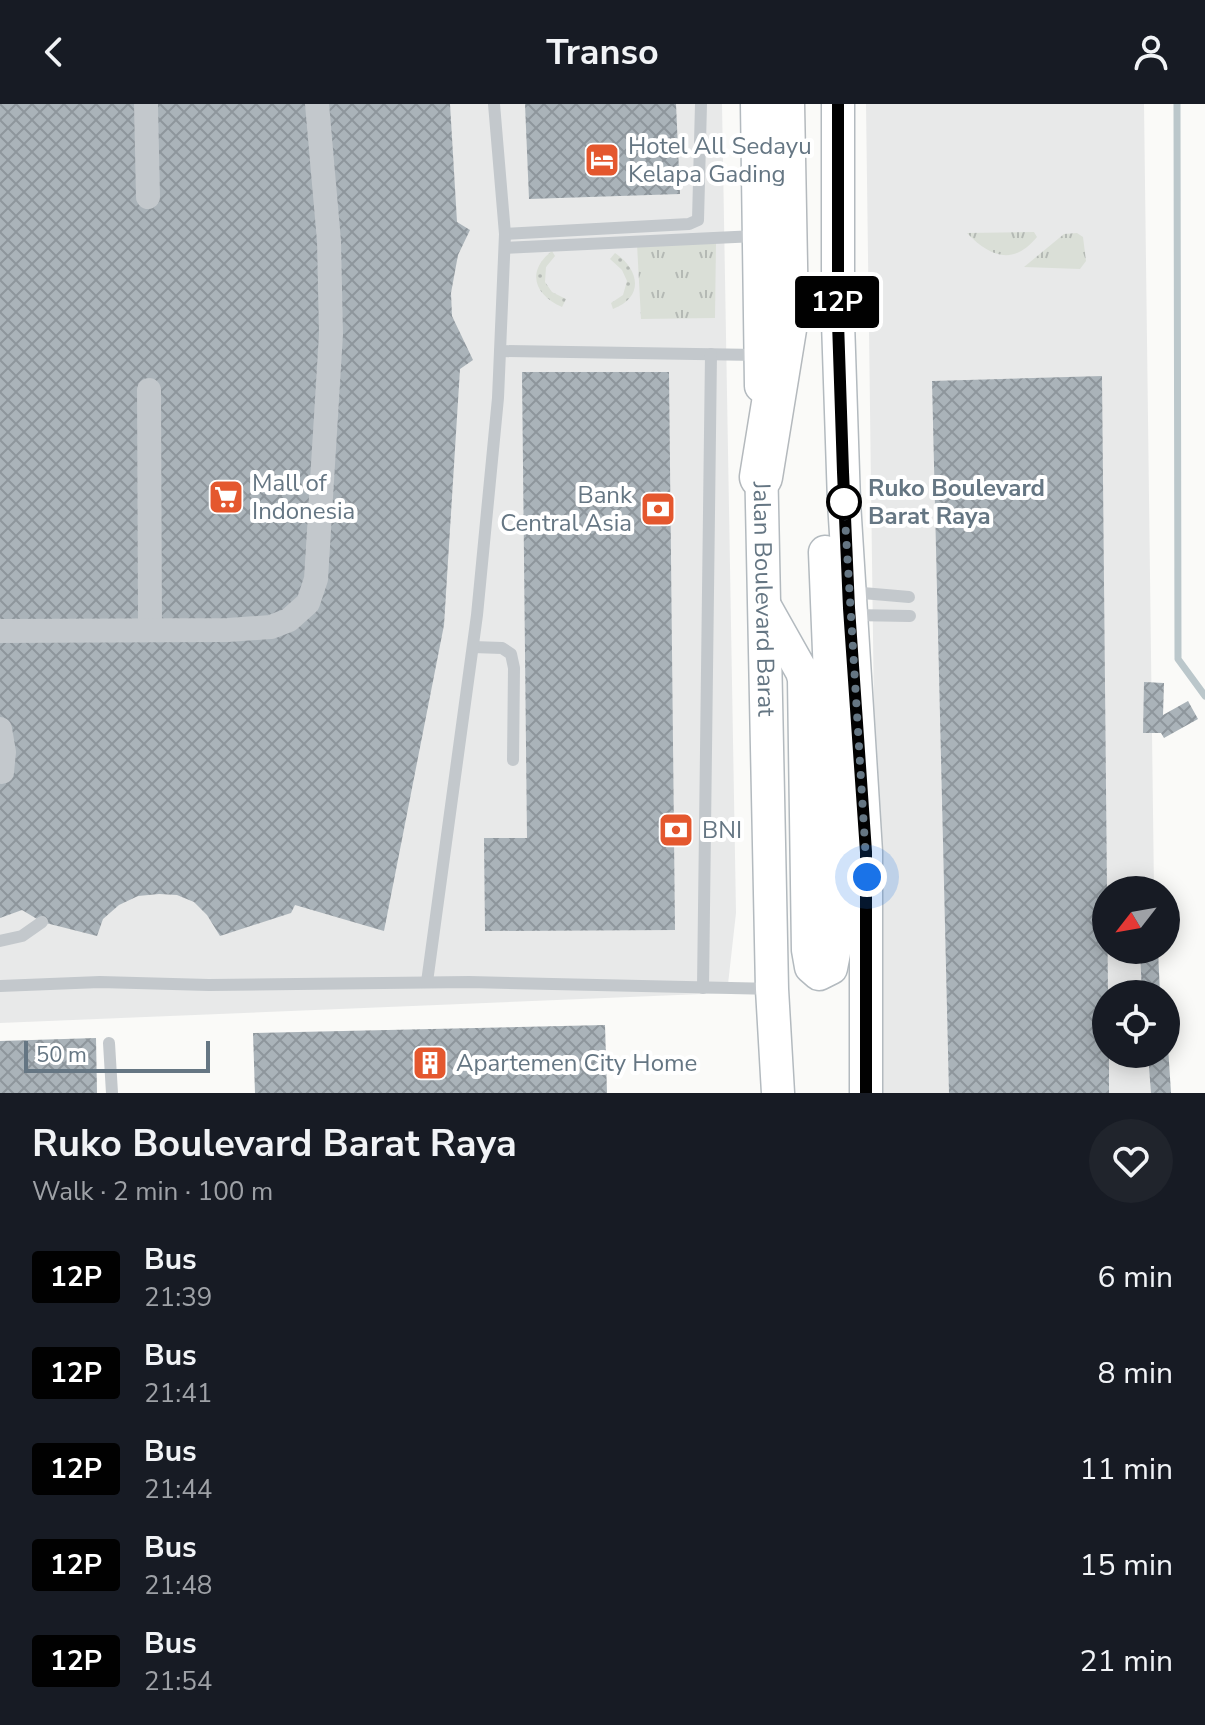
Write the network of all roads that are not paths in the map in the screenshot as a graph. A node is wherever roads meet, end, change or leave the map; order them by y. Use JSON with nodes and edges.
{"nodes":[{"id":1,"x":146,"y":104,"type":"edge"},
{"id":2,"x":317,"y":104,"type":"edge"},
{"id":3,"x":494,"y":104,"type":"edge"},
{"id":4,"x":701,"y":104,"type":"edge"},
{"id":5,"x":757,"y":104,"type":"edge"},
{"id":6,"x":783,"y":104,"type":"edge"},
{"id":7,"x":838,"y":104,"type":"edge"},
{"id":8,"x":148,"y":197,"type":"dead end"},
{"id":9,"x":760,"y":236,"type":"junction"},
{"id":10,"x":505,"y":241,"type":"junction"},
{"id":11,"x":500,"y":351,"type":"junction"},
{"id":12,"x":711,"y":354,"type":"junction"},
{"id":13,"x":762,"y":355,"type":"junction"},
{"id":14,"x":840,"y":383,"type":"junction"},
{"id":15,"x":149,"y":390,"type":"dead end"},
{"id":16,"x":761,"y":477,"type":"junction"},
{"id":17,"x":909,"y":597,"type":"dead end"},
{"id":18,"x":849,"y":603,"type":"junction"},
{"id":19,"x":764,"y":605,"type":"junction"},
{"id":20,"x":910,"y":616,"type":"dead end"},
{"id":21,"x":150,"y":629,"type":"junction"},
{"id":22,"x":0,"y":631,"type":"edge"},
{"id":23,"x":473,"y":647,"type":"junction"},
{"id":24,"x":0,"y":729,"type":"edge"},
{"id":25,"x":513,"y":760,"type":"dead end"},
{"id":26,"x":2,"y":772,"type":"dead end"},
{"id":27,"x":42,"y":922,"type":"dead end"},
{"id":28,"x":0,"y":941,"type":"edge"},
{"id":29,"x":427,"y":982,"type":"junction"},
{"id":30,"x":0,"y":986,"type":"edge"},
{"id":31,"x":703,"y":988,"type":"junction"},
{"id":32,"x":772,"y":989,"type":"junction"},
{"id":33,"x":109,"y":1043,"type":"dead end"},
{"id":34,"x":112,"y":1093,"type":"edge"},
{"id":35,"x":778,"y":1093,"type":"edge"},
{"id":36,"x":866,"y":1093,"type":"edge"}],
"edges":[{"from":1,"to":8,"type":"street"},
{"from":2,"to":21,"type":"street"},
{"from":3,"to":10,"type":"lane"},
{"from":4,"to":10,"type":"lane"},
{"from":5,"to":9,"type":"main road","name":"Jalan Boulevard Barat"},
{"from":6,"to":16,"type":"highway"},
{"from":7,"to":14,"type":"main road"},
{"from":9,"to":10,"type":"lane"},
{"from":9,"to":13,"type":"main road","name":"Jalan Boulevard Barat"},
{"from":10,"to":11,"type":"lane"},
{"from":11,"to":12,"type":"lane"},
{"from":11,"to":23,"type":"lane"},
{"from":12,"to":13,"type":"lane"},
{"from":12,"to":31,"type":"lane"},
{"from":13,"to":16,"type":"main road","name":"Jalan Boulevard Barat"},
{"from":14,"to":18,"type":"main road"},
{"from":14,"to":19,"type":"main road"},
{"from":15,"to":21,"type":"street"},
{"from":16,"to":19,"type":"main road","name":"Jalan Boulevard Barat"},
{"from":17,"to":18,"type":"lane"},
{"from":18,"to":20,"type":"lane"},
{"from":18,"to":36,"type":"main road"},
{"from":19,"to":32,"type":"main road","name":"Jalan Boulevard Barat"},
{"from":21,"to":22,"type":"street"},
{"from":23,"to":25,"type":"lane"},
{"from":23,"to":29,"type":"lane"},
{"from":24,"to":26,"type":"street"},
{"from":27,"to":28,"type":"lane"},
{"from":29,"to":30,"type":"lane"},
{"from":29,"to":31,"type":"lane"},
{"from":31,"to":32,"type":"lane"},
{"from":32,"to":35,"type":"main road","name":"Jalan Boulevard Barat"},
{"from":33,"to":34,"type":"lane"}]}
